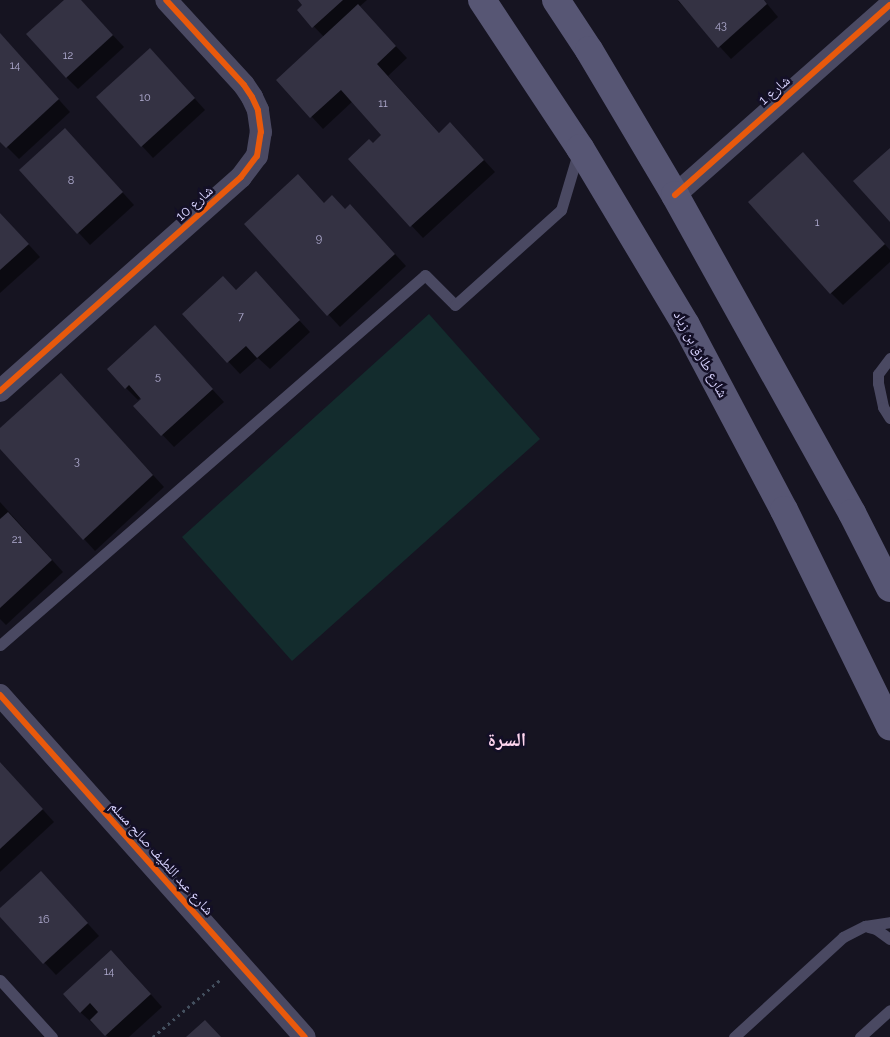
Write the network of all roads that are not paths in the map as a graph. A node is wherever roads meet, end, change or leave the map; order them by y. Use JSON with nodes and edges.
{"nodes":[{"id":1,"x":166,"y":0,"type":"edge"},
{"id":2,"x":556,"y":0,"type":"edge"},
{"id":3,"x":890,"y":5,"type":"edge"},
{"id":4,"x":489,"y":6,"type":"edge"},
{"id":5,"x":580,"y":148,"type":"junction"},
{"id":6,"x":675,"y":195,"type":"junction"},
{"id":7,"x":890,"y":358,"type":"edge"},
{"id":8,"x":0,"y":391,"type":"edge"},
{"id":9,"x":890,"y":418,"type":"edge"},
{"id":10,"x":890,"y":588,"type":"edge"},
{"id":11,"x":0,"y":645,"type":"edge"},
{"id":12,"x":0,"y":695,"type":"edge"},
{"id":13,"x":890,"y":726,"type":"edge"},
{"id":14,"x":890,"y":922,"type":"edge"},
{"id":15,"x":865,"y":926,"type":"junction"},
{"id":16,"x":890,"y":939,"type":"edge"},
{"id":17,"x":0,"y":980,"type":"edge"},
{"id":18,"x":890,"y":1010,"type":"edge"},
{"id":19,"x":52,"y":1037,"type":"edge"},
{"id":20,"x":305,"y":1037,"type":"edge"},
{"id":21,"x":734,"y":1037,"type":"edge"},
{"id":22,"x":860,"y":1037,"type":"edge"}],
"edges":[{"from":1,"to":8,"type":"street","name":"شارع 10"},
{"from":2,"to":6,"type":"main road"},
{"from":3,"to":6,"type":"street","name":"شارع 1"},
{"from":4,"to":5,"type":"main road","name":"شارع طارق بن زياد"},
{"from":5,"to":11,"type":"lane"},
{"from":5,"to":13,"type":"main road","name":"شارع طارق بن زياد"},
{"from":6,"to":10,"type":"main road"},
{"from":7,"to":9,"type":"lane"},
{"from":12,"to":20,"type":"street","name":"شارع عبد اللطيف صالح مسلم"},
{"from":14,"to":15,"type":"lane"},
{"from":15,"to":16,"type":"lane"},
{"from":15,"to":21,"type":"lane"},
{"from":17,"to":19,"type":"lane"},
{"from":18,"to":22,"type":"lane"}]}
